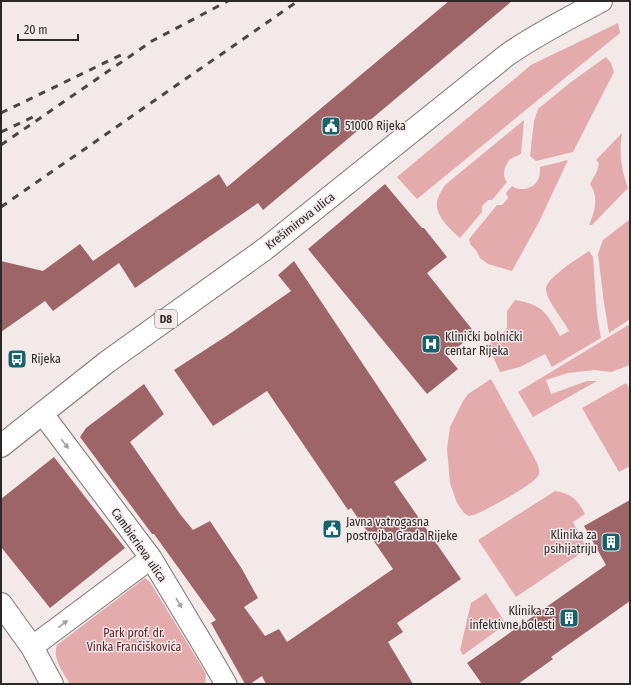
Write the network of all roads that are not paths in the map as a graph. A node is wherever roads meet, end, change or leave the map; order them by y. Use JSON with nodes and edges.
{"nodes":[{"id":1,"x":601,"y":1,"type":"edge"},
{"id":2,"x":42,"y":413,"type":"junction"},
{"id":3,"x":1,"y":446,"type":"edge"},
{"id":4,"x":151,"y":558,"type":"junction"},
{"id":5,"x":1,"y":604,"type":"edge"},
{"id":6,"x":32,"y":648,"type":"junction"},
{"id":7,"x":52,"y":684,"type":"edge"},
{"id":8,"x":226,"y":684,"type":"edge"}],
"edges":[{"from":1,"to":2,"type":"main road","name":"Krešimirova ulica","number":"D8"},
{"from":2,"to":3,"type":"main road","name":"Krešimirova ulica","number":"D8"},
{"from":2,"to":4,"type":"street","name":"Cambierieva ulica","one_way":true},
{"from":6,"to":4,"type":"street","one_way":true},
{"from":4,"to":8,"type":"street","name":"Cambierieva ulica","one_way":true},
{"from":5,"to":6,"type":"main road"},
{"from":6,"to":7,"type":"main road"}]}
